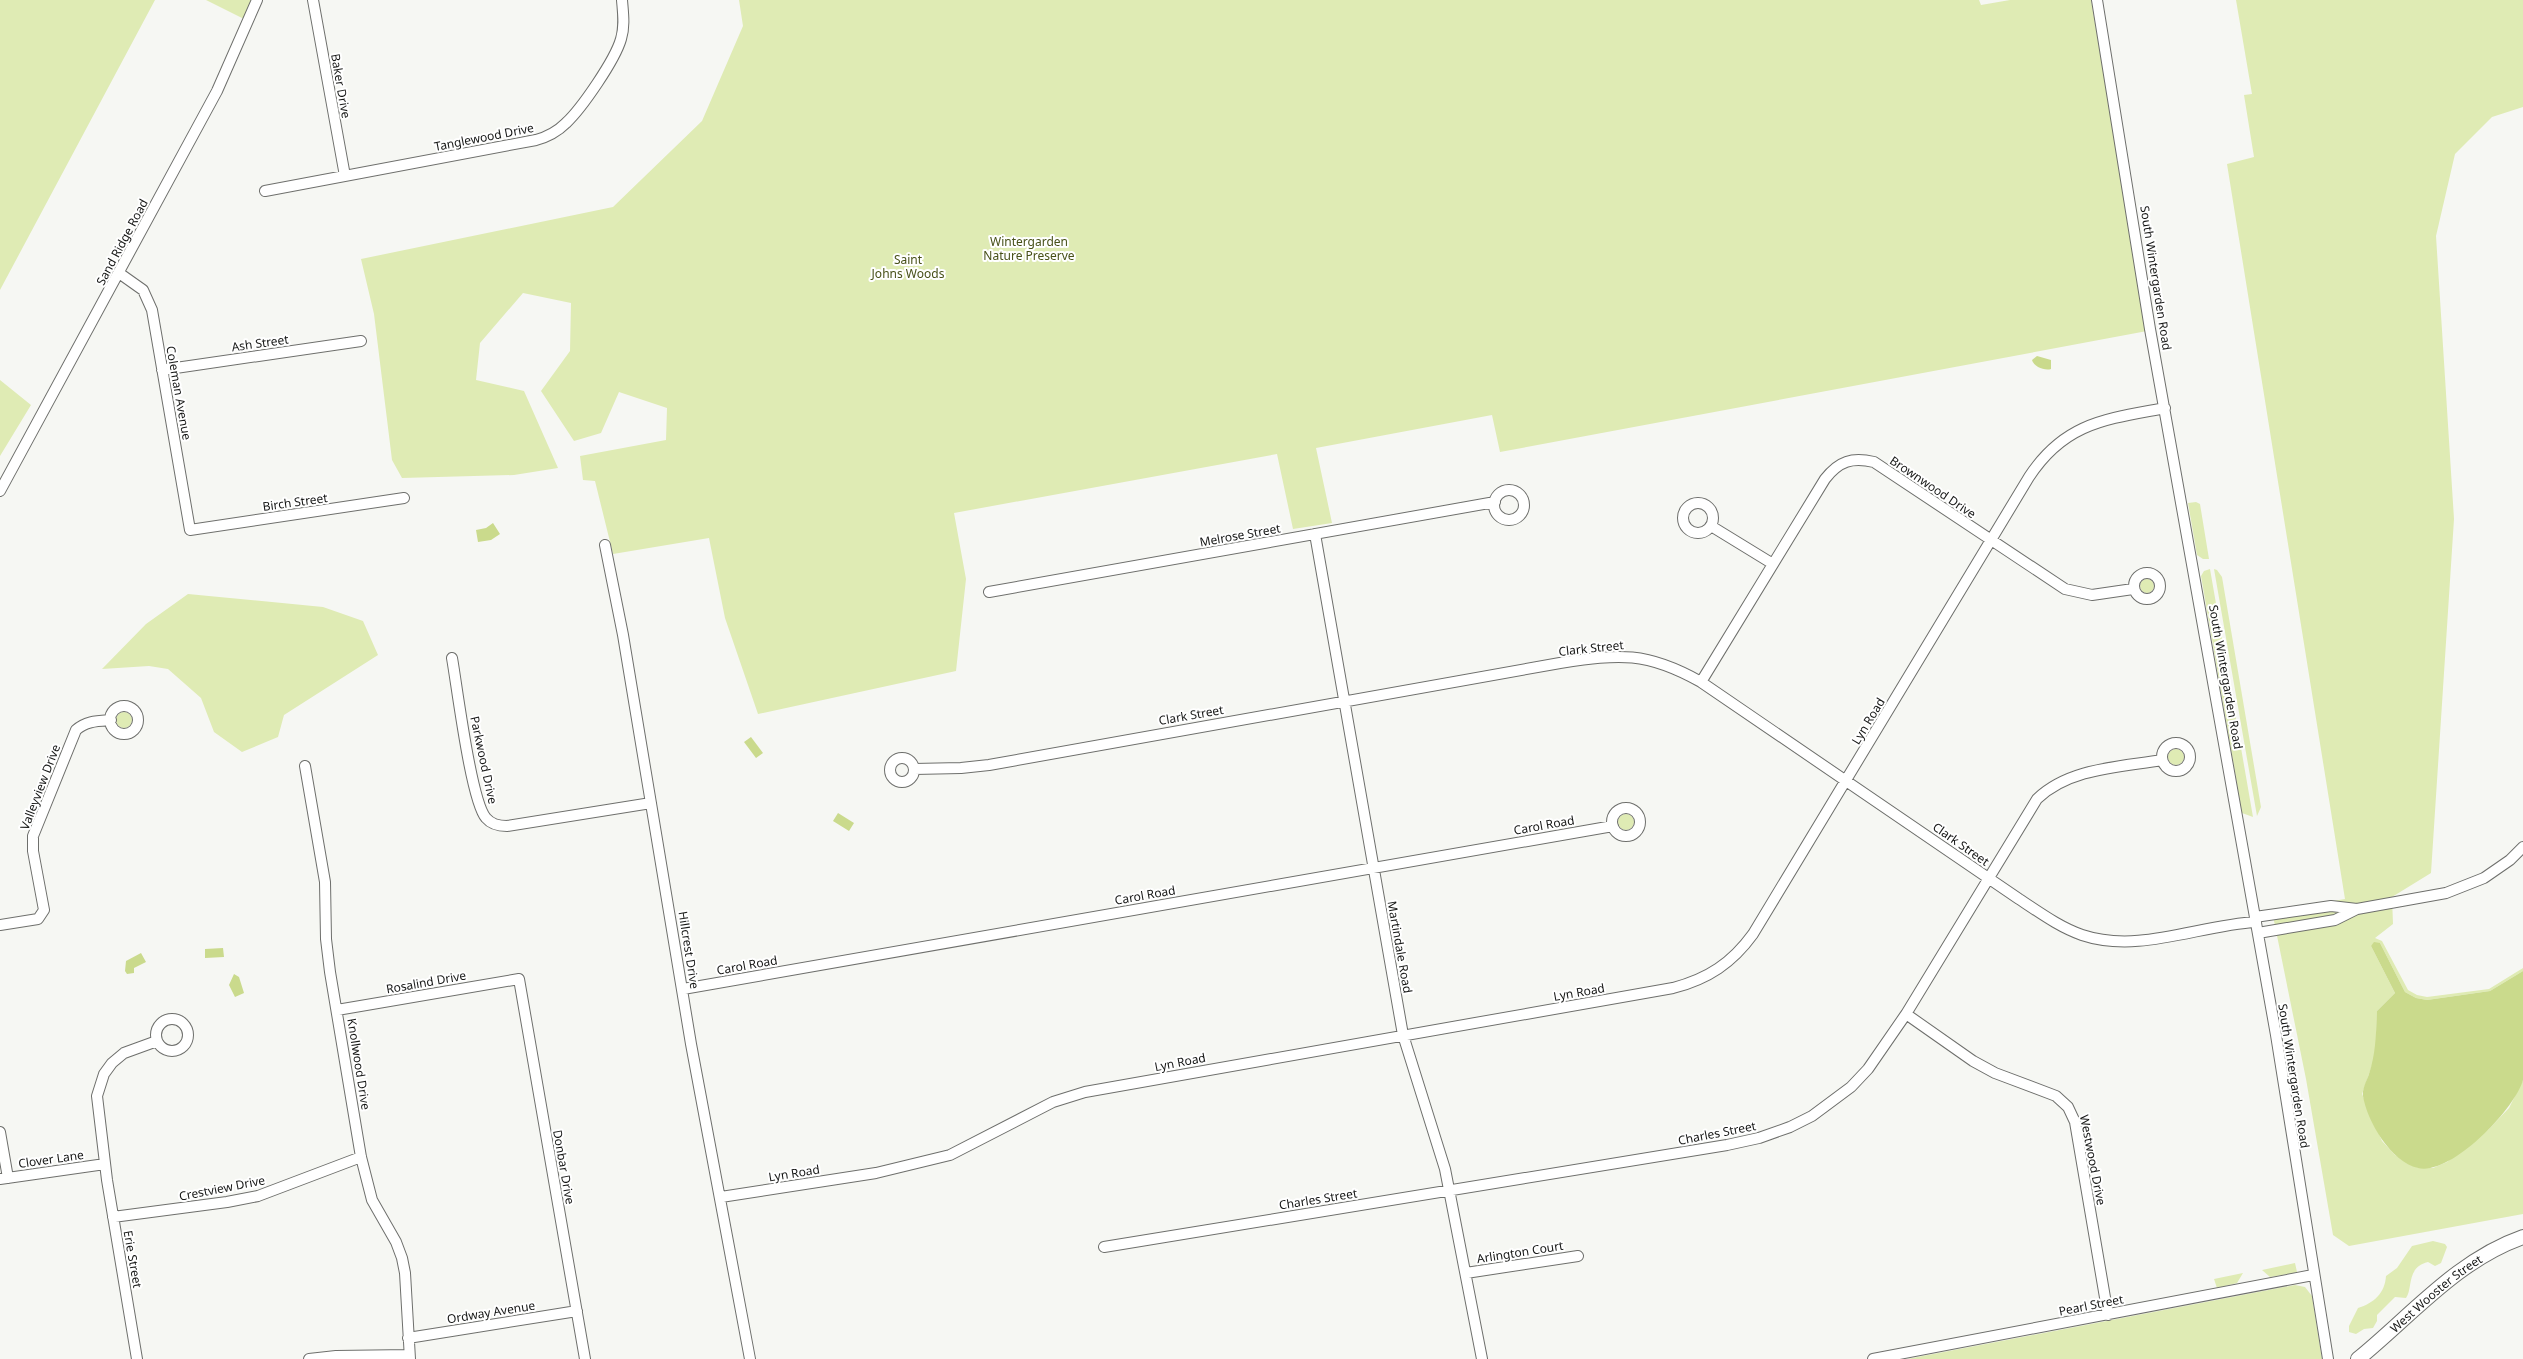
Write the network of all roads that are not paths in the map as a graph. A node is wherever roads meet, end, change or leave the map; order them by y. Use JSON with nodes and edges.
{"nodes":[{"id":1,"x":257,"y":0,"type":"edge"},
{"id":2,"x":313,"y":0,"type":"edge"},
{"id":3,"x":622,"y":0,"type":"edge"},
{"id":4,"x":2097,"y":0,"type":"edge"},
{"id":5,"x":345,"y":176,"type":"junction"},
{"id":6,"x":265,"y":191,"type":"dead end"},
{"id":7,"x":119,"y":274,"type":"junction"},
{"id":8,"x":361,"y":341,"type":"dead end"},
{"id":9,"x":162,"y":370,"type":"junction"},
{"id":10,"x":2165,"y":408,"type":"junction"},
{"id":11,"x":0,"y":491,"type":"edge"},
{"id":12,"x":404,"y":498,"type":"dead end"},
{"id":13,"x":1495,"y":502,"type":"dead end"},
{"id":14,"x":1711,"y":526,"type":"dead end"},
{"id":15,"x":190,"y":530,"type":"joint"},
{"id":16,"x":1315,"y":534,"type":"junction"},
{"id":17,"x":1990,"y":541,"type":"junction"},
{"id":18,"x":606,"y":545,"type":"dead end"},
{"id":19,"x":1773,"y":564,"type":"junction"},
{"id":20,"x":2133,"y":589,"type":"dead end"},
{"id":21,"x":989,"y":592,"type":"dead end"},
{"id":22,"x":452,"y":658,"type":"dead end"},
{"id":23,"x":1701,"y":682,"type":"junction"},
{"id":24,"x":1343,"y":701,"type":"junction"},
{"id":25,"x":111,"y":720,"type":"dead end"},
{"id":26,"x":2162,"y":760,"type":"dead end"},
{"id":27,"x":305,"y":766,"type":"dead end"},
{"id":28,"x":914,"y":769,"type":"dead end"},
{"id":29,"x":1847,"y":780,"type":"junction"},
{"id":30,"x":651,"y":803,"type":"junction"},
{"id":31,"x":1613,"y":826,"type":"dead end"},
{"id":32,"x":2523,"y":847,"type":"edge"},
{"id":33,"x":1372,"y":867,"type":"junction"},
{"id":34,"x":1988,"y":877,"type":"junction"},
{"id":35,"x":2357,"y":909,"type":"junction"},
{"id":36,"x":2255,"y":920,"type":"junction"},
{"id":37,"x":0,"y":925,"type":"edge"},
{"id":38,"x":2258,"y":933,"type":"junction"},
{"id":39,"x":519,"y":979,"type":"joint"},
{"id":40,"x":682,"y":989,"type":"junction"},
{"id":41,"x":337,"y":1010,"type":"junction"},
{"id":42,"x":1906,"y":1014,"type":"junction"},
{"id":43,"x":1403,"y":1035,"type":"junction"},
{"id":44,"x":157,"y":1041,"type":"dead end"},
{"id":45,"x":0,"y":1132,"type":"edge"},
{"id":46,"x":361,"y":1157,"type":"junction"},
{"id":47,"x":105,"y":1164,"type":"junction"},
{"id":48,"x":4,"y":1178,"type":"edge"},
{"id":49,"x":1449,"y":1191,"type":"junction"},
{"id":50,"x":721,"y":1197,"type":"junction"},
{"id":51,"x":113,"y":1217,"type":"junction"},
{"id":52,"x":2523,"y":1237,"type":"edge"},
{"id":53,"x":1104,"y":1247,"type":"dead end"},
{"id":54,"x":1578,"y":1256,"type":"dead end"},
{"id":55,"x":1466,"y":1272,"type":"junction"},
{"id":56,"x":2314,"y":1275,"type":"junction"},
{"id":57,"x":577,"y":1311,"type":"junction"},
{"id":58,"x":2108,"y":1315,"type":"junction"},
{"id":59,"x":408,"y":1338,"type":"junction"},
{"id":60,"x":410,"y":1357,"type":"edge"},
{"id":61,"x":138,"y":1359,"type":"edge"},
{"id":62,"x":309,"y":1359,"type":"edge"},
{"id":63,"x":585,"y":1359,"type":"edge"},
{"id":64,"x":750,"y":1359,"type":"edge"},
{"id":65,"x":1482,"y":1359,"type":"edge"},
{"id":66,"x":1873,"y":1359,"type":"edge"},
{"id":67,"x":2328,"y":1359,"type":"edge"},
{"id":68,"x":2358,"y":1359,"type":"edge"}],
"edges":[{"from":1,"to":7,"type":"street","name":"Sand Ridge Road"},
{"from":2,"to":5,"type":"street","name":"Baker Drive"},
{"from":3,"to":5,"type":"street","name":"Tanglewood Drive"},
{"from":4,"to":10,"type":"street","name":"South Wintergarden Road"},
{"from":5,"to":6,"type":"street","name":"Tanglewood Drive"},
{"from":7,"to":9,"type":"street","name":"Coleman Avenue"},
{"from":7,"to":11,"type":"street","name":"Sand Ridge Road"},
{"from":8,"to":9,"type":"street","name":"Ash Street"},
{"from":9,"to":15,"type":"street","name":"Coleman Avenue"},
{"from":10,"to":17,"type":"street","name":"Lyn Road"},
{"from":10,"to":36,"type":"street","name":"South Wintergarden Road"},
{"from":12,"to":15,"type":"street","name":"Birch Street"},
{"from":13,"to":16,"type":"street","name":"Melrose Street"},
{"from":14,"to":19,"type":"street"},
{"from":16,"to":21,"type":"street","name":"Melrose Street"},
{"from":16,"to":24,"type":"street","name":"Martindale Road"},
{"from":17,"to":19,"type":"street","name":"Brownwood Drive"},
{"from":17,"to":20,"type":"street","name":"Brownwood Drive"},
{"from":17,"to":29,"type":"street","name":"Lyn Road"},
{"from":18,"to":30,"type":"street","name":"Hillcrest Drive"},
{"from":19,"to":23,"type":"street","name":"Brownwood Drive"},
{"from":22,"to":30,"type":"street","name":"Parkwood Drive"},
{"from":23,"to":24,"type":"street","name":"Clark Street"},
{"from":23,"to":29,"type":"street","name":"Clark Street"},
{"from":24,"to":28,"type":"street","name":"Clark Street"},
{"from":24,"to":33,"type":"street","name":"Martindale Road"},
{"from":25,"to":37,"type":"street","name":"Valleyview Drive"},
{"from":26,"to":34,"type":"street","name":"Charles Street"},
{"from":27,"to":41,"type":"street","name":"Knollwood Drive"},
{"from":29,"to":34,"type":"street","name":"Clark Street"},
{"from":29,"to":43,"type":"street","name":"Lyn Road"},
{"from":30,"to":40,"type":"street","name":"Hillcrest Drive"},
{"from":31,"to":33,"type":"street","name":"Carol Road"},
{"from":32,"to":35,"type":"street"},
{"from":33,"to":40,"type":"street","name":"Carol Road"},
{"from":33,"to":43,"type":"street","name":"Martindale Road"},
{"from":34,"to":36,"type":"street","name":"Clark Street"},
{"from":34,"to":42,"type":"street","name":"Charles Street"},
{"from":35,"to":36,"type":"street","name":"Clark Street"},
{"from":35,"to":38,"type":"street"},
{"from":36,"to":38,"type":"street","name":"South Wintergarden Road"},
{"from":38,"to":56,"type":"street","name":"South Wintergarden Road"},
{"from":39,"to":41,"type":"street","name":"Rosalind Drive"},
{"from":39,"to":57,"type":"street","name":"Donbar Drive"},
{"from":40,"to":50,"type":"street","name":"Hillcrest Drive"},
{"from":41,"to":46,"type":"street","name":"Knollwood Drive"},
{"from":42,"to":49,"type":"street","name":"Charles Street"},
{"from":42,"to":58,"type":"street","name":"Westwood Drive"},
{"from":43,"to":49,"type":"street","name":"Martindale Road"},
{"from":43,"to":50,"type":"street","name":"Lyn Road"},
{"from":44,"to":47,"type":"street","name":"Erie Street"},
{"from":45,"to":48,"type":"street"},
{"from":46,"to":51,"type":"street","name":"Crestview Drive"},
{"from":46,"to":59,"type":"street","name":"Knollwood Drive"},
{"from":47,"to":48,"type":"street","name":"Clover Lane"},
{"from":47,"to":51,"type":"street","name":"Erie Street"},
{"from":49,"to":53,"type":"street","name":"Charles Street"},
{"from":49,"to":55,"type":"street","name":"Martindale Road"},
{"from":50,"to":64,"type":"street","name":"Hillcrest Drive"},
{"from":51,"to":61,"type":"street","name":"Erie Street"},
{"from":52,"to":68,"type":"main road","name":"West Wooster Street"},
{"from":54,"to":55,"type":"street","name":"Arlington Court"},
{"from":55,"to":65,"type":"street","name":"Martindale Road"},
{"from":56,"to":58,"type":"street","name":"Pearl Street"},
{"from":56,"to":67,"type":"street","name":"South Wintergarden Road"},
{"from":57,"to":59,"type":"street","name":"Ordway Avenue"},
{"from":57,"to":63,"type":"street","name":"Donbar Drive"},
{"from":58,"to":66,"type":"street","name":"Pearl Street"},
{"from":59,"to":60,"type":"street","name":"Knollwood Drive"},
{"from":60,"to":62,"type":"street"}]}
